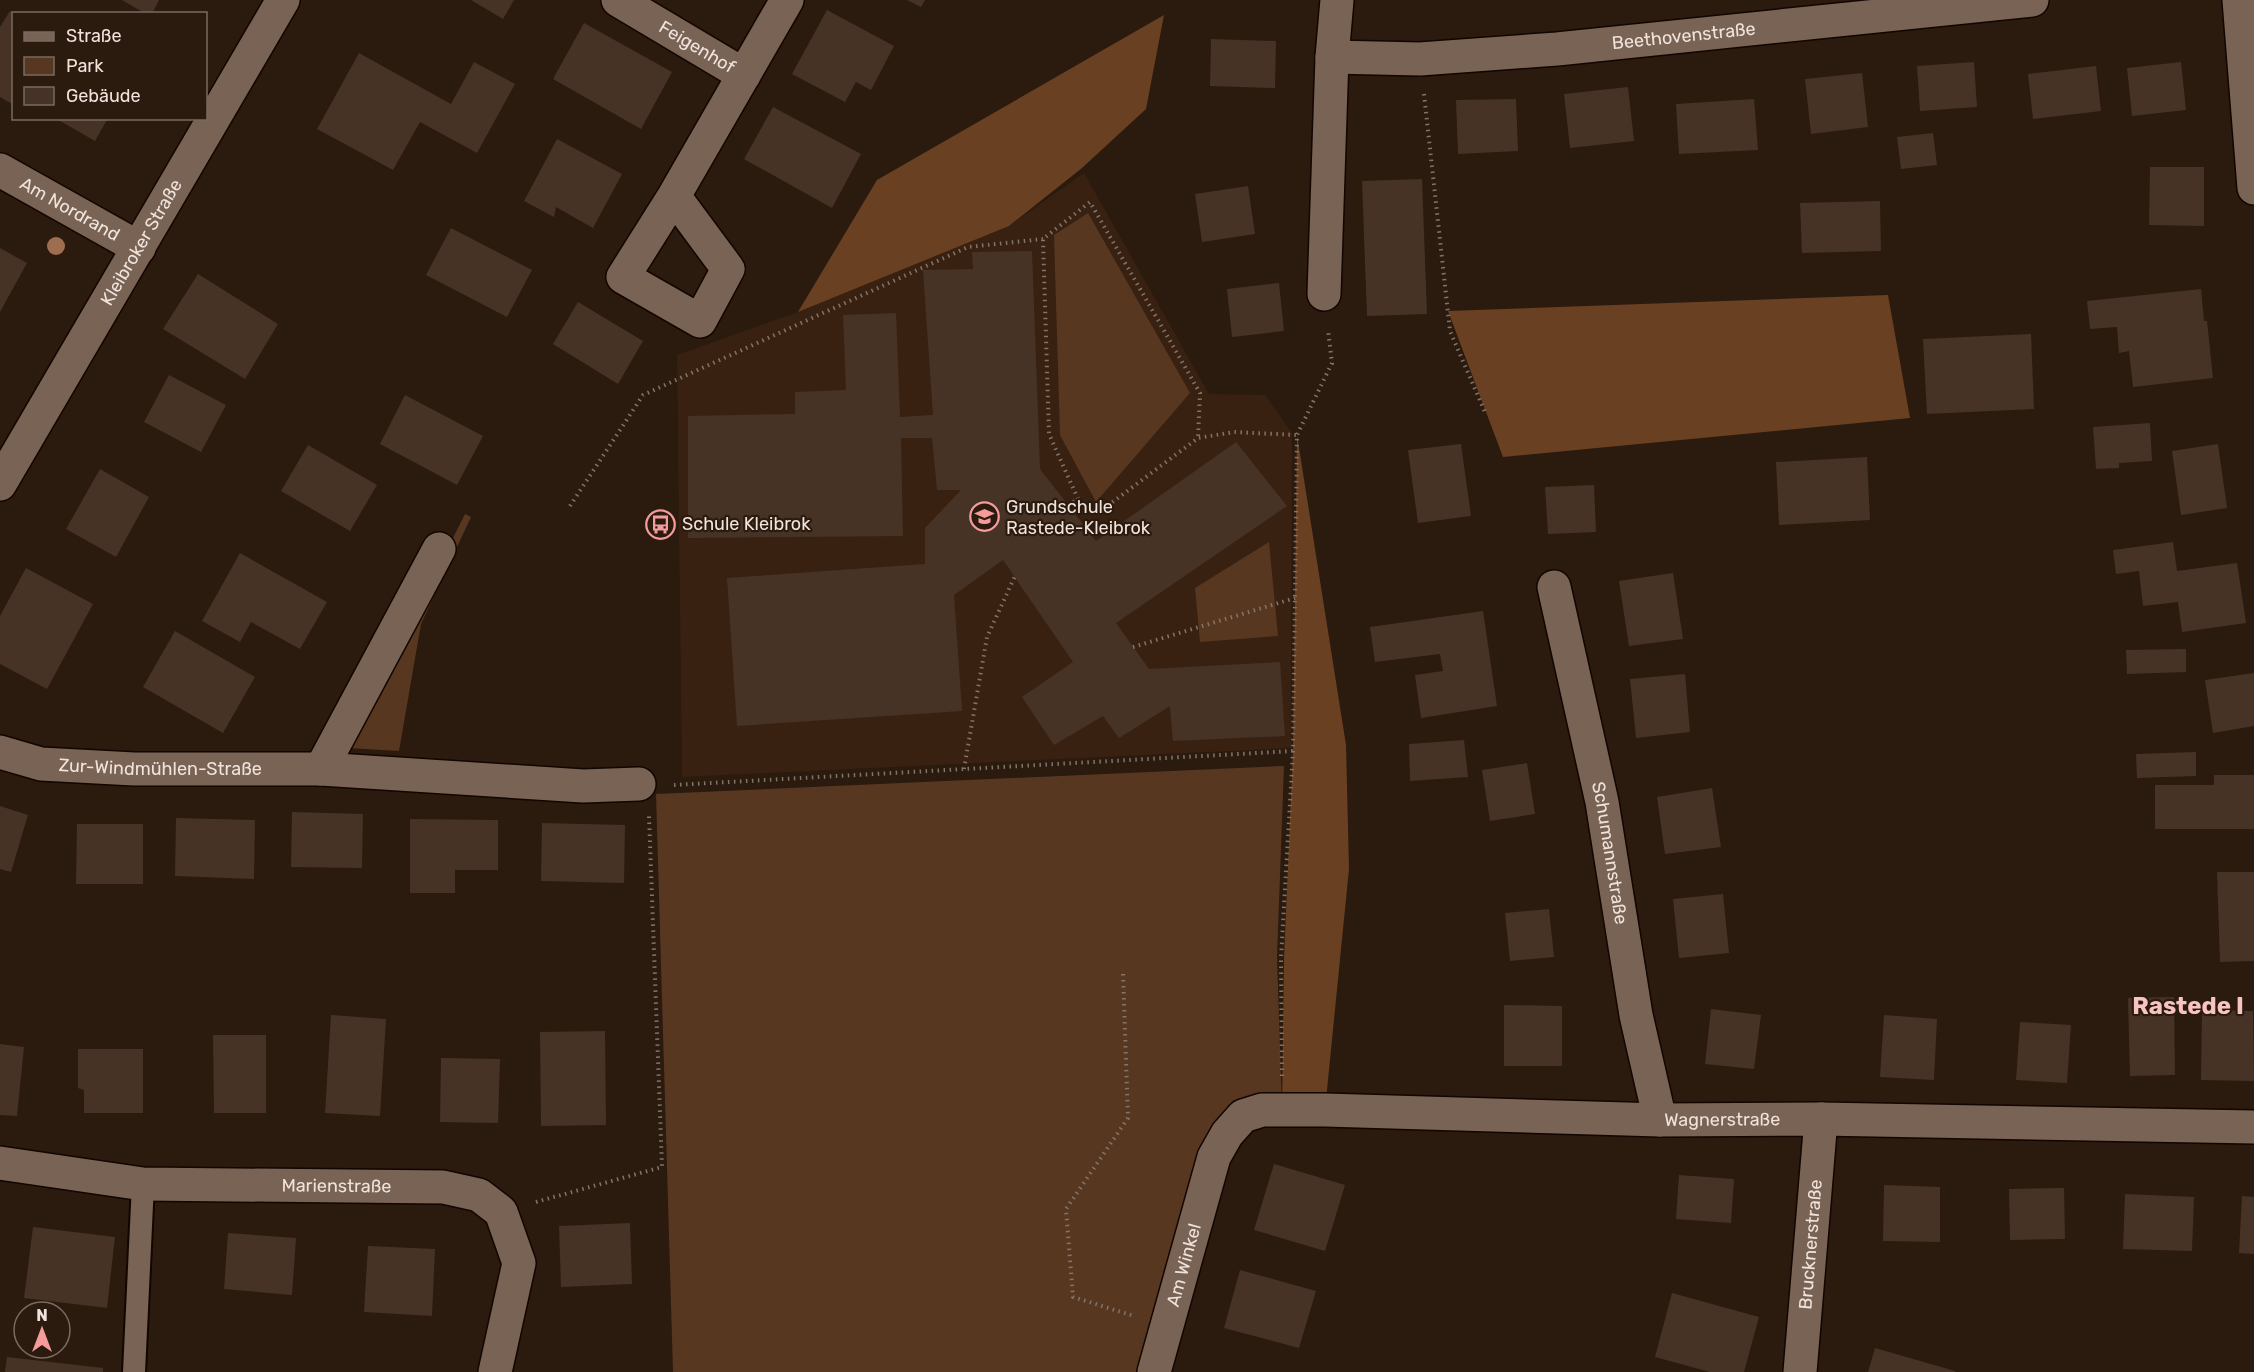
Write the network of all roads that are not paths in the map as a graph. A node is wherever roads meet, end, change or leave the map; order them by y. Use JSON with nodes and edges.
{"nodes":[{"id":1,"x":283,"y":0,"type":"edge"},
{"id":2,"x":618,"y":0,"type":"edge"},
{"id":3,"x":787,"y":0,"type":"edge"},
{"id":4,"x":1337,"y":0,"type":"edge"},
{"id":5,"x":2032,"y":0,"type":"edge"},
{"id":6,"x":2239,"y":0,"type":"edge"},
{"id":7,"x":1332,"y":57,"type":"junction"},
{"id":8,"x":744,"y":75,"type":"junction"},
{"id":9,"x":0,"y":170,"type":"edge"},
{"id":10,"x":2254,"y":188,"type":"edge"},
{"id":11,"x":674,"y":196,"type":"dead end"},
{"id":12,"x":139,"y":248,"type":"junction"},
{"id":13,"x":1324,"y":294,"type":"road end"},
{"id":14,"x":0,"y":484,"type":"edge"},
{"id":15,"x":439,"y":549,"type":"dead end"},
{"id":16,"x":1554,"y":587,"type":"dead end"},
{"id":17,"x":0,"y":752,"type":"edge"},
{"id":18,"x":321,"y":769,"type":"junction"},
{"id":19,"x":644,"y":785,"type":"road end"},
{"id":20,"x":1821,"y":1119,"type":"junction"},
{"id":21,"x":1660,"y":1120,"type":"junction"},
{"id":22,"x":2254,"y":1127,"type":"edge"},
{"id":23,"x":1214,"y":1157,"type":"joint"},
{"id":24,"x":0,"y":1163,"type":"edge"},
{"id":25,"x":143,"y":1184,"type":"junction"},
{"id":26,"x":134,"y":1372,"type":"edge"},
{"id":27,"x":495,"y":1372,"type":"edge"},
{"id":28,"x":1154,"y":1372,"type":"edge"},
{"id":29,"x":1800,"y":1372,"type":"edge"}],
"edges":[{"from":1,"to":12,"type":"street","name":"Kleibroker Straße"},
{"from":2,"to":8,"type":"street","name":"Feigenhof"},
{"from":3,"to":8,"type":"street","name":"Feigenhof"},
{"from":4,"to":7,"type":"street"},
{"from":5,"to":7,"type":"street","name":"Beethovenstraße"},
{"from":6,"to":10,"type":"street"},
{"from":7,"to":13,"type":"street"},
{"from":8,"to":11,"type":"street","name":"Feigenhof"},
{"from":9,"to":12,"type":"street","name":"Am Nordrand"},
{"from":12,"to":14,"type":"street","name":"Kleibroker Straße"},
{"from":15,"to":18,"type":"street"},
{"from":16,"to":21,"type":"street","name":"Schumannstraße"},
{"from":17,"to":18,"type":"street","name":"Zur-Windmühlen-Straße"},
{"from":18,"to":19,"type":"street","name":"Zur-Windmühlen-Straße"},
{"from":20,"to":21,"type":"street","name":"Wagnerstraße"},
{"from":20,"to":22,"type":"street","name":"Wagnerstraße"},
{"from":20,"to":29,"type":"street","name":"Brucknerstraße"},
{"from":21,"to":23,"type":"street","name":"Wagnerstraße"},
{"from":23,"to":28,"type":"street","name":"Am Winkel"},
{"from":24,"to":25,"type":"street","name":"Marienstraße"},
{"from":25,"to":26,"type":"lane"},
{"from":25,"to":27,"type":"street","name":"Marienstraße"}]}
